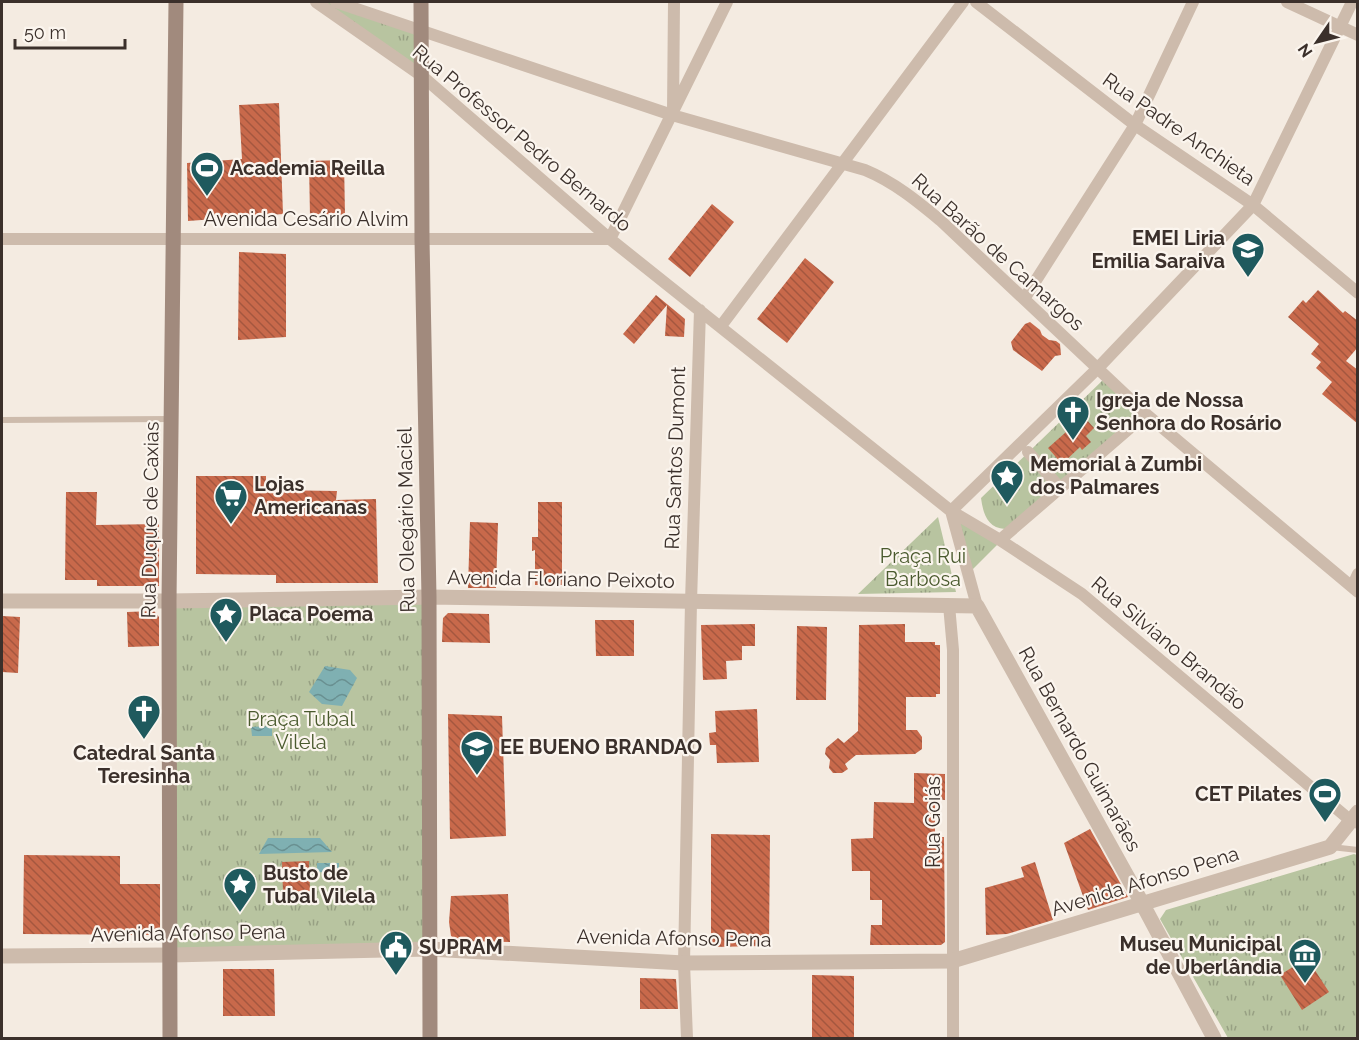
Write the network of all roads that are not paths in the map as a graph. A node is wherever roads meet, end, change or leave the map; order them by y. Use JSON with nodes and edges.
{"nodes":[{"id":1,"x":176,"y":2,"type":"edge"},
{"id":2,"x":316,"y":2,"type":"edge"},
{"id":3,"x":336,"y":2,"type":"edge"},
{"id":4,"x":421,"y":2,"type":"edge"},
{"id":5,"x":674,"y":2,"type":"edge"},
{"id":6,"x":727,"y":2,"type":"edge"},
{"id":7,"x":963,"y":2,"type":"edge"},
{"id":8,"x":975,"y":2,"type":"edge"},
{"id":9,"x":1192,"y":2,"type":"edge"},
{"id":10,"x":1287,"y":2,"type":"edge"},
{"id":11,"x":1352,"y":2,"type":"edge"},
{"id":12,"x":1340,"y":27,"type":"junction"},
{"id":13,"x":422,"y":31,"type":"junction"},
{"id":14,"x":1358,"y":35,"type":"edge"},
{"id":15,"x":422,"y":76,"type":"junction"},
{"id":16,"x":672,"y":115,"type":"junction"},
{"id":17,"x":1135,"y":125,"type":"junction"},
{"id":18,"x":842,"y":163,"type":"junction"},
{"id":19,"x":1253,"y":205,"type":"junction"},
{"id":20,"x":2,"y":239,"type":"edge"},
{"id":21,"x":174,"y":239,"type":"junction"},
{"id":22,"x":422,"y":239,"type":"junction"},
{"id":23,"x":610,"y":239,"type":"junction"},
{"id":24,"x":1358,"y":293,"type":"edge"},
{"id":25,"x":1024,"y":300,"type":"junction"},
{"id":26,"x":699,"y":310,"type":"junction"},
{"id":27,"x":721,"y":326,"type":"junction"},
{"id":28,"x":1098,"y":368,"type":"junction"},
{"id":29,"x":1146,"y":414,"type":"junction"},
{"id":30,"x":172,"y":419,"type":"junction"},
{"id":31,"x":2,"y":420,"type":"edge"},
{"id":32,"x":1028,"y":452,"type":"dead end"},
{"id":33,"x":1060,"y":488,"type":"junction"},
{"id":34,"x":951,"y":511,"type":"junction"},
{"id":35,"x":1000,"y":540,"type":"junction"},
{"id":36,"x":1358,"y":574,"type":"edge"},
{"id":37,"x":1355,"y":590,"type":"edge"},
{"id":38,"x":429,"y":597,"type":"junction"},
{"id":39,"x":2,"y":601,"type":"edge"},
{"id":40,"x":169,"y":601,"type":"junction"},
{"id":41,"x":690,"y":602,"type":"junction"},
{"id":42,"x":950,"y":605,"type":"junction"},
{"id":43,"x":977,"y":606,"type":"junction"},
{"id":44,"x":1355,"y":818,"type":"edge"},
{"id":45,"x":1330,"y":847,"type":"junction"},
{"id":46,"x":1358,"y":850,"type":"edge"},
{"id":47,"x":1142,"y":903,"type":"junction"},
{"id":48,"x":429,"y":949,"type":"junction"},
{"id":49,"x":171,"y":955,"type":"junction"},
{"id":50,"x":2,"y":956,"type":"edge"},
{"id":51,"x":952,"y":961,"type":"junction"},
{"id":52,"x":684,"y":963,"type":"junction"},
{"id":53,"x":170,"y":1038,"type":"edge"},
{"id":54,"x":430,"y":1038,"type":"edge"},
{"id":55,"x":687,"y":1038,"type":"edge"},
{"id":56,"x":953,"y":1038,"type":"edge"},
{"id":57,"x":1214,"y":1038,"type":"edge"}],
"edges":[{"from":1,"to":21,"type":"main road","name":"Rua Duque de Caxias"},
{"from":2,"to":15,"type":"street","name":"Rua Professor Pedro Bernardo"},
{"from":3,"to":13,"type":"street","name":"Rua Barão de Camargos"},
{"from":4,"to":13,"type":"main road","name":"Rua Olegário Maciel"},
{"from":5,"to":16,"type":"street"},
{"from":6,"to":16,"type":"street"},
{"from":7,"to":18,"type":"street"},
{"from":8,"to":17,"type":"street","name":"Rua Padre Anchieta"},
{"from":9,"to":17,"type":"street"},
{"from":10,"to":12,"type":"street"},
{"from":11,"to":12,"type":"street"},
{"from":12,"to":14,"type":"street"},
{"from":12,"to":19,"type":"street"},
{"from":13,"to":15,"type":"main road","name":"Rua Olegário Maciel"},
{"from":13,"to":16,"type":"street","name":"Rua Barão de Camargos"},
{"from":15,"to":22,"type":"main road","name":"Rua Olegário Maciel"},
{"from":15,"to":23,"type":"street","name":"Rua Professor Pedro Bernardo"},
{"from":16,"to":18,"type":"street","name":"Rua Barão de Camargos"},
{"from":16,"to":23,"type":"street"},
{"from":17,"to":19,"type":"street","name":"Rua Padre Anchieta"},
{"from":17,"to":25,"type":"street"},
{"from":18,"to":25,"type":"street","name":"Rua Barão de Camargos"},
{"from":18,"to":27,"type":"street"},
{"from":19,"to":24,"type":"street","name":"Rua Padre Anchieta"},
{"from":19,"to":28,"type":"street"},
{"from":20,"to":21,"type":"street","name":"Avenida Cesário Alvim"},
{"from":21,"to":22,"type":"street","name":"Avenida Cesário Alvim"},
{"from":21,"to":30,"type":"main road","name":"Rua Duque de Caxias"},
{"from":22,"to":23,"type":"street","name":"Avenida Cesário Alvim"},
{"from":22,"to":38,"type":"main road","name":"Rua Olegário Maciel"},
{"from":23,"to":26,"type":"street","name":"Rua Professor Pedro Bernardo"},
{"from":25,"to":28,"type":"street","name":"Rua Barão de Camargos"},
{"from":26,"to":27,"type":"street"},
{"from":26,"to":41,"type":"street","name":"Rua Santos Dumont"},
{"from":27,"to":34,"type":"street"},
{"from":28,"to":29,"type":"street","name":"Rua Barão de Camargos"},
{"from":28,"to":34,"type":"street"},
{"from":29,"to":33,"type":"street"},
{"from":29,"to":37,"type":"street","name":"Rua Barão de Camargos"},
{"from":30,"to":31,"type":"lane"},
{"from":30,"to":40,"type":"main road","name":"Rua Duque de Caxias"},
{"from":32,"to":33,"type":"street"},
{"from":33,"to":35,"type":"street"},
{"from":34,"to":35,"type":"street","name":"Rua Silviano Brandão"},
{"from":34,"to":43,"type":"street"},
{"from":35,"to":44,"type":"street","name":"Rua Silviano Brandão"},
{"from":36,"to":37,"type":"street"},
{"from":38,"to":40,"type":"street","name":"Avenida Floriano Peixoto"},
{"from":38,"to":41,"type":"street","name":"Avenida Floriano Peixoto"},
{"from":38,"to":48,"type":"main road","name":"Rua Olegário Maciel"},
{"from":39,"to":40,"type":"street","name":"Avenida Floriano Peixoto"},
{"from":40,"to":49,"type":"main road","name":"Rua Duque de Caxias"},
{"from":41,"to":42,"type":"street","name":"Avenida Floriano Peixoto"},
{"from":41,"to":52,"type":"street","name":"Rua Santos Dumont"},
{"from":42,"to":43,"type":"street","name":"Avenida Floriano Peixoto"},
{"from":42,"to":51,"type":"street","name":"Rua Goiás"},
{"from":43,"to":47,"type":"street","name":"Rua Bernardo Guimarães"},
{"from":44,"to":45,"type":"street"},
{"from":45,"to":46,"type":"lane"},
{"from":45,"to":47,"type":"street","name":"Avenida Afonso Pena"},
{"from":47,"to":51,"type":"street","name":"Avenida Afonso Pena"},
{"from":47,"to":57,"type":"street","name":"Rua Bernardo Guimarães"},
{"from":48,"to":49,"type":"street","name":"Avenida Afonso Pena"},
{"from":48,"to":52,"type":"street","name":"Avenida Afonso Pena"},
{"from":48,"to":54,"type":"main road","name":"Rua Olegário Maciel"},
{"from":49,"to":50,"type":"street","name":"Avenida Afonso Pena"},
{"from":49,"to":53,"type":"main road","name":"Rua Duque de Caxias"},
{"from":51,"to":52,"type":"street","name":"Avenida Afonso Pena"},
{"from":51,"to":56,"type":"street","name":"Rua Goiás"},
{"from":52,"to":55,"type":"street","name":"Rua Santos Dumont"}]}
